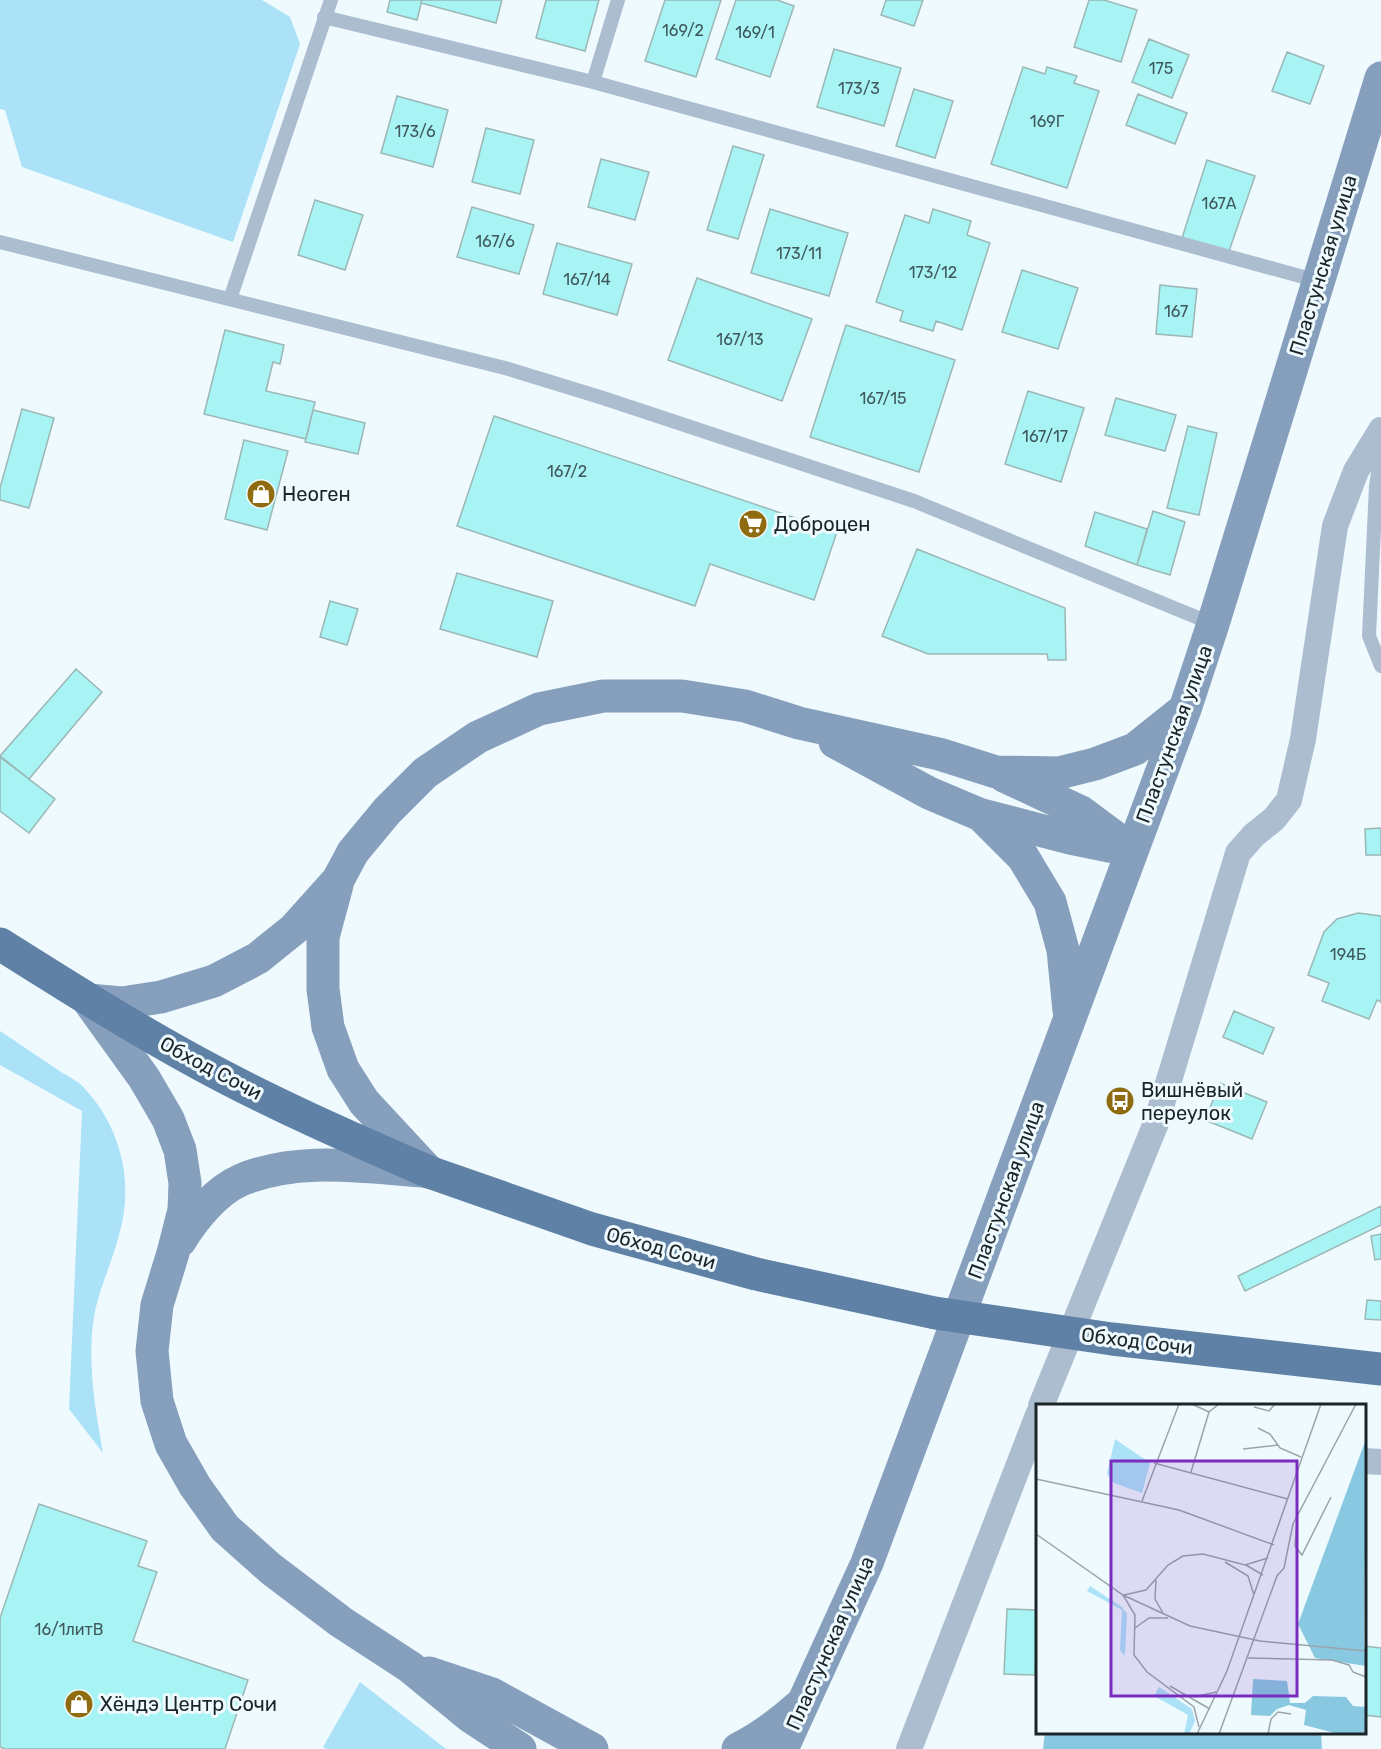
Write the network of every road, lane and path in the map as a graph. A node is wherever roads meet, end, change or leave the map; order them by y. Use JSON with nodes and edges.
{"nodes":[{"id":1,"x":331,"y":0,"type":"edge"},
{"id":2,"x":618,"y":0,"type":"edge"},
{"id":3,"x":324,"y":17,"type":"junction"},
{"id":4,"x":1381,"y":78,"type":"edge"},
{"id":5,"x":593,"y":82,"type":"junction"},
{"id":6,"x":0,"y":242,"type":"edge"},
{"id":7,"x":1318,"y":281,"type":"junction"},
{"id":8,"x":230,"y":299,"type":"junction"},
{"id":9,"x":1381,"y":430,"type":"edge"},
{"id":10,"x":1381,"y":452,"type":"edge"},
{"id":11,"x":1213,"y":624,"type":"junction"},
{"id":12,"x":1381,"y":666,"type":"edge"},
{"id":13,"x":1185,"y":709,"type":"junction"},
{"id":14,"x":799,"y":723,"type":"junction"},
{"id":15,"x":996,"y":772,"type":"junction"},
{"id":16,"x":981,"y":815,"type":"junction"},
{"id":17,"x":1132,"y":850,"type":"junction"},
{"id":18,"x":338,"y":880,"type":"junction"},
{"id":19,"x":0,"y":944,"type":"edge"},
{"id":20,"x":88,"y":1000,"type":"junction"},
{"id":21,"x":1070,"y":1019,"type":"junction"},
{"id":22,"x":429,"y":1172,"type":"junction"},
{"id":23,"x":173,"y":1253,"type":"junction"},
{"id":24,"x":1381,"y":1369,"type":"edge"},
{"id":25,"x":1042,"y":1404,"type":"edge"},
{"id":26,"x":1036,"y":1424,"type":"edge"},
{"id":27,"x":1366,"y":1461,"type":"edge"},
{"id":28,"x":1381,"y":1462,"type":"edge"},
{"id":29,"x":1028,"y":1464,"type":"edge"},
{"id":30,"x":410,"y":1667,"type":"junction"},
{"id":31,"x":802,"y":1704,"type":"junction"},
{"id":32,"x":520,"y":1749,"type":"edge"},
{"id":33,"x":592,"y":1749,"type":"edge"},
{"id":34,"x":738,"y":1749,"type":"edge"},
{"id":35,"x":782,"y":1749,"type":"edge"},
{"id":36,"x":909,"y":1749,"type":"edge"}],
"edges":[{"from":1,"to":3,"type":"lane"},
{"from":2,"to":5,"type":"lane"},
{"from":3,"to":5,"type":"lane"},
{"from":3,"to":8,"type":"lane"},
{"from":4,"to":7,"type":"main road","name":"Пластунская улица"},
{"from":5,"to":7,"type":"lane"},
{"from":6,"to":8,"type":"lane","name":"Пластунская улица"},
{"from":7,"to":11,"type":"main road","name":"Пластунская улица"},
{"from":8,"to":11,"type":"lane","name":"Пластунская улица"},
{"from":9,"to":25,"type":"street"},
{"from":10,"to":12,"type":"lane"},
{"from":11,"to":13,"type":"main road","name":"Пластунская улица"},
{"from":13,"to":15,"type":"main road"},
{"from":13,"to":17,"type":"main road","name":"Пластунская улица"},
{"from":14,"to":15,"type":"main road"},
{"from":14,"to":16,"type":"main road"},
{"from":14,"to":18,"type":"main road"},
{"from":15,"to":17,"type":"main road"},
{"from":16,"to":17,"type":"main road"},
{"from":16,"to":21,"type":"main road"},
{"from":17,"to":21,"type":"main road","name":"Пластунская улица"},
{"from":18,"to":20,"type":"main road"},
{"from":18,"to":22,"type":"main road"},
{"from":19,"to":20,"type":"highway","name":"Обход Сочи"},
{"from":20,"to":22,"type":"highway","name":"Обход Сочи"},
{"from":20,"to":23,"type":"main road"},
{"from":21,"to":31,"type":"main road","name":"Пластунская улица"},
{"from":22,"to":23,"type":"main road"},
{"from":22,"to":24,"type":"highway","name":"Обход Сочи","bridge":true},
{"from":23,"to":30,"type":"main road"},
{"from":26,"to":29,"type":"street"},
{"from":27,"to":28,"type":"street"},
{"from":29,"to":36,"type":"street"},
{"from":30,"to":32,"type":"main road"},
{"from":30,"to":33,"type":"main road"},
{"from":31,"to":34,"type":"main road"},
{"from":31,"to":35,"type":"main road","name":"Пластунская улица"}]}
